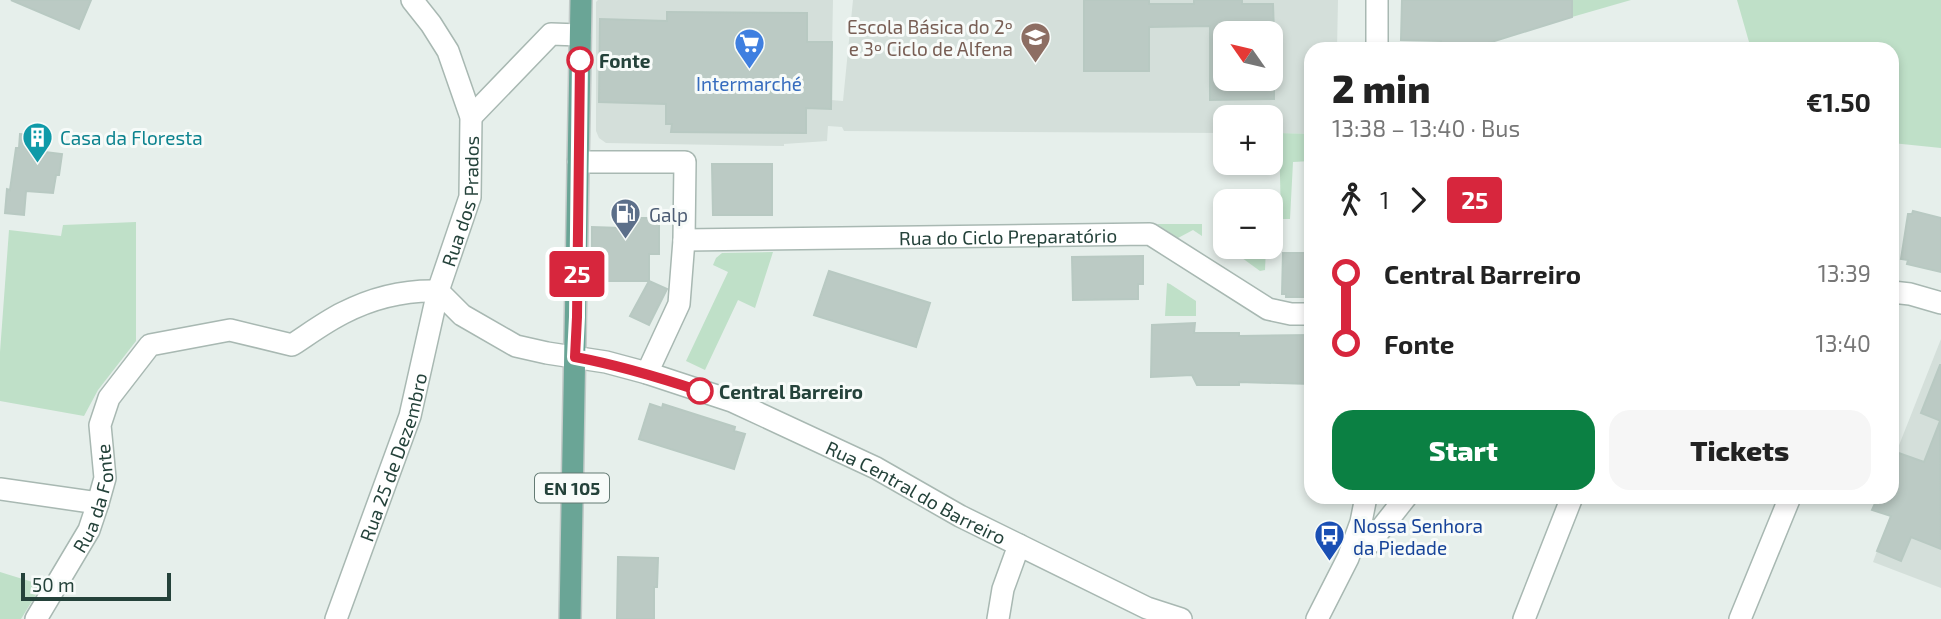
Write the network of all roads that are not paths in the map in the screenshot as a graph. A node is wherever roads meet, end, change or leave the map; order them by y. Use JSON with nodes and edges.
{"nodes":[{"id":1,"x":412,"y":0,"type":"edge"},
{"id":2,"x":581,"y":0,"type":"edge"},
{"id":3,"x":1377,"y":0,"type":"edge"},
{"id":4,"x":580,"y":35,"type":"junction"},
{"id":5,"x":1377,"y":42,"type":"edge"},
{"id":6,"x":471,"y":117,"type":"junction"},
{"id":7,"x":578,"y":162,"type":"junction"},
{"id":8,"x":684,"y":240,"type":"junction"},
{"id":9,"x":438,"y":291,"type":"junction"},
{"id":10,"x":1899,"y":292,"type":"edge"},
{"id":11,"x":1941,"y":303,"type":"edge"},
{"id":12,"x":1304,"y":314,"type":"edge"},
{"id":13,"x":575,"y":357,"type":"junction"},
{"id":14,"x":647,"y":373,"type":"junction"},
{"id":15,"x":0,"y":489,"type":"edge"},
{"id":16,"x":99,"y":503,"type":"junction"},
{"id":17,"x":1365,"y":504,"type":"edge"},
{"id":18,"x":1400,"y":504,"type":"edge"},
{"id":19,"x":1569,"y":504,"type":"edge"},
{"id":20,"x":1787,"y":504,"type":"edge"},
{"id":21,"x":1369,"y":544,"type":"dead end"},
{"id":22,"x":1019,"y":545,"type":"junction"},
{"id":23,"x":36,"y":619,"type":"edge"},
{"id":24,"x":336,"y":619,"type":"edge"},
{"id":25,"x":570,"y":619,"type":"edge"},
{"id":26,"x":998,"y":619,"type":"edge"},
{"id":27,"x":1181,"y":619,"type":"edge"},
{"id":28,"x":1317,"y":619,"type":"edge"},
{"id":29,"x":1524,"y":619,"type":"edge"},
{"id":30,"x":1740,"y":619,"type":"edge"}],
"edges":[{"from":1,"to":6,"type":"street","name":"Rua dos Prados"},
{"from":2,"to":4,"type":"main road","number":"EN 105"},
{"from":3,"to":5,"type":"street"},
{"from":4,"to":6,"type":"street"},
{"from":4,"to":7,"type":"main road","number":"EN 105"},
{"from":6,"to":9,"type":"street","name":"Rua dos Prados"},
{"from":7,"to":8,"type":"street"},
{"from":7,"to":13,"type":"main road","number":"EN 105"},
{"from":8,"to":12,"type":"street","name":"Rua do Ciclo Preparatório"},
{"from":8,"to":14,"type":"street"},
{"from":9,"to":13,"type":"street","name":"Rua Central do Barreiro"},
{"from":9,"to":16,"type":"street","name":"Rua da Fonte"},
{"from":9,"to":24,"type":"street","name":"Rua 25 de Dezembro"},
{"from":10,"to":11,"type":"street"},
{"from":13,"to":14,"type":"street","name":"Rua Central do Barreiro"},
{"from":13,"to":25,"type":"main road","number":"EN 105"},
{"from":14,"to":22,"type":"street","name":"Rua Central do Barreiro"},
{"from":15,"to":16,"type":"street"},
{"from":16,"to":23,"type":"street","name":"Rua da Fonte"},
{"from":17,"to":28,"type":"street"},
{"from":18,"to":21,"type":"street"},
{"from":19,"to":29,"type":"street"},
{"from":20,"to":30,"type":"street"},
{"from":22,"to":26,"type":"street"},
{"from":22,"to":27,"type":"street","name":"Rua Central do Barreiro"}]}
